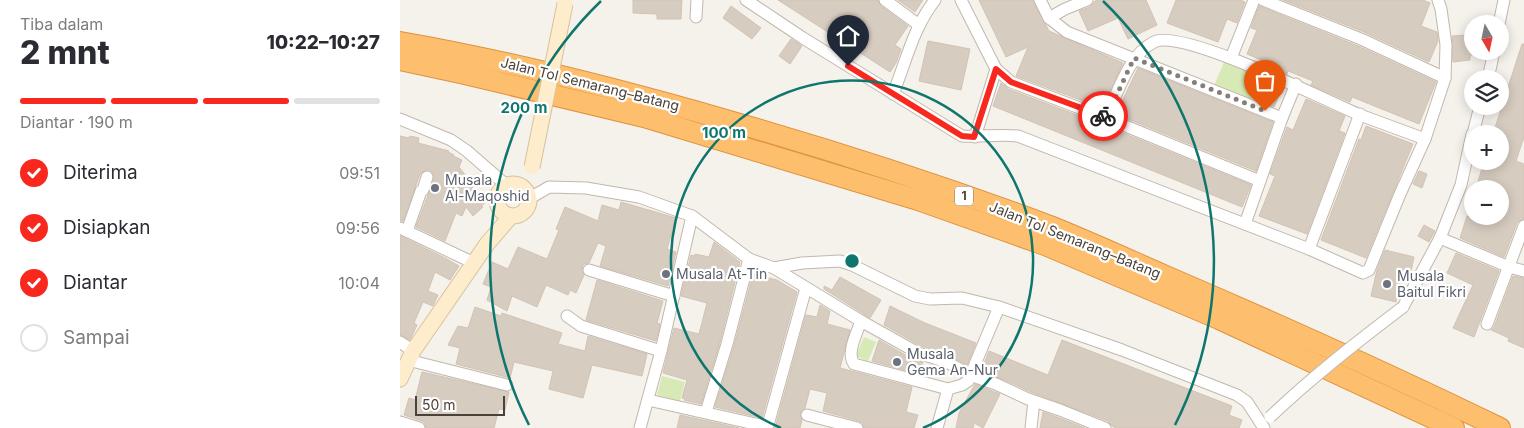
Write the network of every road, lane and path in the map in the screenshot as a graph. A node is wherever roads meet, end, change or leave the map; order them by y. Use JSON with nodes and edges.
{"nodes":[{"id":1,"x":697,"y":0,"type":"edge"},
{"id":2,"x":746,"y":0,"type":"edge"},
{"id":3,"x":885,"y":0,"type":"edge"},
{"id":4,"x":935,"y":0,"type":"edge"},
{"id":5,"x":962,"y":0,"type":"edge"},
{"id":6,"x":1040,"y":0,"type":"edge"},
{"id":7,"x":1087,"y":0,"type":"edge"},
{"id":8,"x":1254,"y":0,"type":"edge"},
{"id":9,"x":1263,"y":0,"type":"edge"},
{"id":10,"x":1504,"y":0,"type":"edge"},
{"id":11,"x":566,"y":2,"type":"edge"},
{"id":12,"x":1440,"y":5,"type":"edge"},
{"id":13,"x":1501,"y":15,"type":"edge"},
{"id":14,"x":696,"y":17,"type":"dead end"},
{"id":15,"x":1049,"y":18,"type":"junction"},
{"id":16,"x":919,"y":25,"type":"junction"},
{"id":17,"x":400,"y":42,"type":"edge"},
{"id":18,"x":1134,"y":58,"type":"junction"},
{"id":19,"x":1231,"y":58,"type":"junction"},
{"id":20,"x":400,"y":60,"type":"edge"},
{"id":21,"x":996,"y":69,"type":"junction"},
{"id":22,"x":1445,"y":78,"type":"junction"},
{"id":23,"x":1296,"y":84,"type":"junction"},
{"id":24,"x":893,"y":94,"type":"junction"},
{"id":25,"x":1360,"y":114,"type":"junction"},
{"id":26,"x":1106,"y":118,"type":"junction"},
{"id":27,"x":1282,"y":118,"type":"junction"},
{"id":28,"x":400,"y":119,"type":"edge"},
{"id":29,"x":974,"y":137,"type":"junction"},
{"id":30,"x":1425,"y":139,"type":"junction"},
{"id":31,"x":1464,"y":169,"type":"edge"},
{"id":32,"x":427,"y":177,"type":"dead end"},
{"id":33,"x":1260,"y":181,"type":"junction"},
{"id":34,"x":506,"y":185,"type":"junction"},
{"id":35,"x":528,"y":193,"type":"junction"},
{"id":36,"x":511,"y":216,"type":"junction"},
{"id":37,"x":692,"y":216,"type":"junction"},
{"id":38,"x":1245,"y":224,"type":"junction"},
{"id":39,"x":1524,"y":226,"type":"edge"},
{"id":40,"x":404,"y":229,"type":"edge"},
{"id":41,"x":1440,"y":238,"type":"junction"},
{"id":42,"x":1309,"y":249,"type":"junction"},
{"id":43,"x":749,"y":259,"type":"junction"},
{"id":44,"x":474,"y":263,"type":"junction"},
{"id":45,"x":1509,"y":267,"type":"junction"},
{"id":46,"x":774,"y":268,"type":"junction"},
{"id":47,"x":588,"y":270,"type":"dead end"},
{"id":48,"x":1524,"y":271,"type":"edge"},
{"id":49,"x":806,"y":288,"type":"junction"},
{"id":50,"x":674,"y":296,"type":"junction"},
{"id":51,"x":999,"y":307,"type":"junction"},
{"id":52,"x":567,"y":316,"type":"dead end"},
{"id":53,"x":861,"y":322,"type":"junction"},
{"id":54,"x":1487,"y":324,"type":"dead end"},
{"id":55,"x":400,"y":342,"type":"edge"},
{"id":56,"x":661,"y":351,"type":"junction"},
{"id":57,"x":411,"y":355,"type":"junction"},
{"id":58,"x":970,"y":375,"type":"junction"},
{"id":59,"x":400,"y":379,"type":"edge"},
{"id":60,"x":507,"y":385,"type":"dead end"},
{"id":61,"x":948,"y":390,"type":"junction"},
{"id":62,"x":648,"y":400,"type":"junction"},
{"id":63,"x":1034,"y":401,"type":"junction"},
{"id":64,"x":706,"y":412,"type":"junction"},
{"id":65,"x":807,"y":415,"type":"dead end"},
{"id":66,"x":400,"y":422,"type":"edge"},
{"id":67,"x":1100,"y":427,"type":"edge"},
{"id":68,"x":1262,"y":427,"type":"edge"},
{"id":69,"x":418,"y":428,"type":"edge"},
{"id":70,"x":640,"y":428,"type":"edge"},
{"id":71,"x":857,"y":428,"type":"edge"},
{"id":72,"x":937,"y":428,"type":"edge"},
{"id":73,"x":1031,"y":428,"type":"edge"},
{"id":74,"x":1454,"y":428,"type":"edge"},
{"id":75,"x":1500,"y":428,"type":"edge"}],
"edges":[{"from":1,"to":14,"type":"street"},
{"from":2,"to":24,"type":"street"},
{"from":3,"to":16,"type":"street"},
{"from":4,"to":16,"type":"street"},
{"from":5,"to":21,"type":"street"},
{"from":6,"to":15,"type":"street"},
{"from":7,"to":15,"type":"street"},
{"from":8,"to":19,"type":"street"},
{"from":9,"to":22,"type":"street"},
{"from":10,"to":13,"type":"street"},
{"from":11,"to":35,"type":"street","bridge":true},
{"from":12,"to":22,"type":"street"},
{"from":15,"to":18,"type":"street"},
{"from":16,"to":24,"type":"street"},
{"from":17,"to":75,"type":"highway","name":"Jalan Tol Semarang–Batang","number":"1"},
{"from":18,"to":19,"type":"street"},
{"from":18,"to":26,"type":"street"},
{"from":18,"to":27,"type":"street"},
{"from":19,"to":23,"type":"street"},
{"from":20,"to":74,"type":"highway","name":"Jalan Tol Semarang–Batang","number":"1"},
{"from":21,"to":26,"type":"street"},
{"from":21,"to":29,"type":"street"},
{"from":22,"to":30,"type":"street"},
{"from":23,"to":25,"type":"street"},
{"from":23,"to":27,"type":"street"},
{"from":24,"to":29,"type":"street"},
{"from":25,"to":30,"type":"street"},
{"from":25,"to":42,"type":"street"},
{"from":26,"to":33,"type":"street"},
{"from":27,"to":33,"type":"street"},
{"from":28,"to":34,"type":"street"},
{"from":29,"to":38,"type":"street"},
{"from":30,"to":42,"type":"street"},
{"from":31,"to":41,"type":"street"},
{"from":32,"to":40,"type":"street"},
{"from":33,"to":38,"type":"street"},
{"from":34,"to":35,"type":"street"},
{"from":34,"to":36,"type":"street"},
{"from":35,"to":36,"type":"street"},
{"from":35,"to":37,"type":"street"},
{"from":36,"to":44,"type":"street"},
{"from":37,"to":43,"type":"street"},
{"from":37,"to":50,"type":"street"},
{"from":38,"to":42,"type":"street"},
{"from":39,"to":45,"type":"street"},
{"from":40,"to":44,"type":"street"},
{"from":41,"to":45,"type":"street"},
{"from":41,"to":68,"type":"street","bridge":true},
{"from":43,"to":46,"type":"street"},
{"from":43,"to":64,"type":"street"},
{"from":44,"to":57,"type":"street"},
{"from":45,"to":48,"type":"street"},
{"from":45,"to":54,"type":"street"},
{"from":46,"to":49,"type":"street"},
{"from":46,"to":51,"type":"street"},
{"from":47,"to":50,"type":"street"},
{"from":49,"to":53,"type":"street"},
{"from":49,"to":64,"type":"street"},
{"from":50,"to":56,"type":"street"},
{"from":51,"to":58,"type":"street"},
{"from":51,"to":68,"type":"street"},
{"from":52,"to":56,"type":"street"},
{"from":53,"to":58,"type":"street"},
{"from":53,"to":61,"type":"street"},
{"from":55,"to":57,"type":"street"},
{"from":56,"to":62,"type":"street"},
{"from":57,"to":59,"type":"street"},
{"from":57,"to":60,"type":"street"},
{"from":58,"to":61,"type":"street"},
{"from":58,"to":63,"type":"street"},
{"from":61,"to":72,"type":"street"},
{"from":62,"to":64,"type":"street"},
{"from":62,"to":70,"type":"street"},
{"from":63,"to":67,"type":"street"},
{"from":63,"to":73,"type":"street"},
{"from":65,"to":71,"type":"street"},
{"from":66,"to":69,"type":"street"}]}
